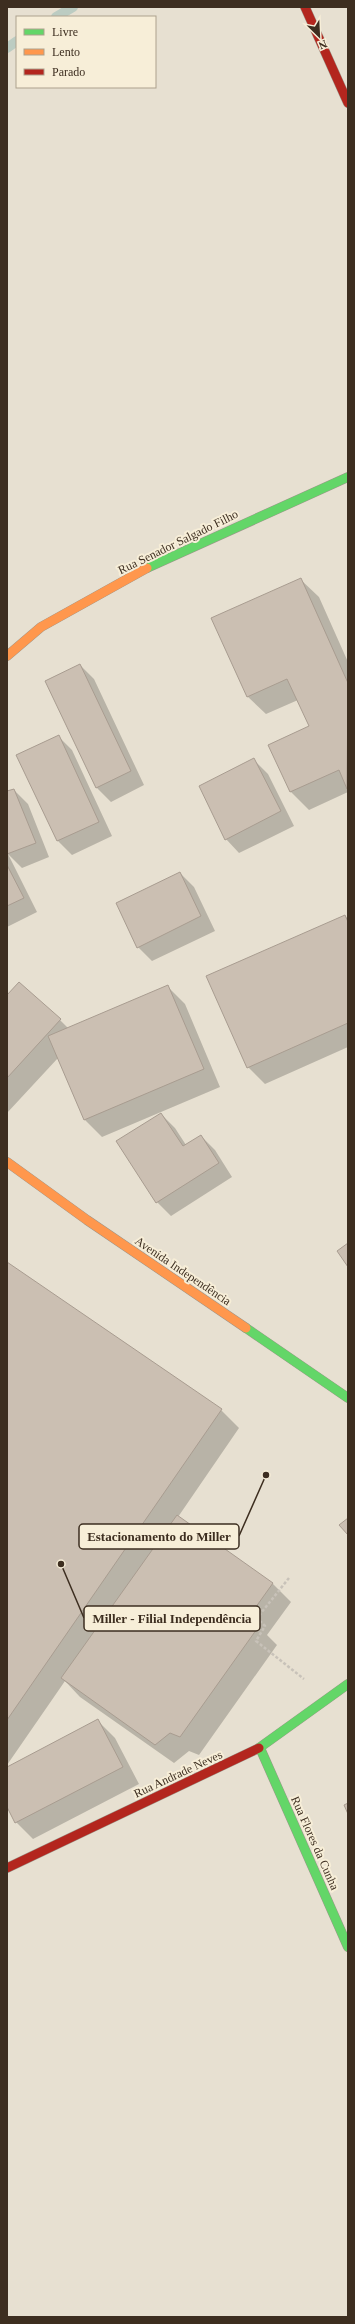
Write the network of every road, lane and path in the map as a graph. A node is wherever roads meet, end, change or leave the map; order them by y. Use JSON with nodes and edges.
{"nodes":[{"id":1,"x":305,"y":7,"type":"edge"},
{"id":2,"x":348,"y":103,"type":"edge"},
{"id":3,"x":348,"y":477,"type":"edge"},
{"id":4,"x":7,"y":656,"type":"edge"},
{"id":5,"x":7,"y":1162,"type":"edge"},
{"id":6,"x":348,"y":1398,"type":"edge"},
{"id":7,"x":289,"y":1578,"type":"dead end"},
{"id":8,"x":348,"y":1684,"type":"edge"},
{"id":9,"x":328,"y":1698,"type":"junction"},
{"id":10,"x":260,"y":1748,"type":"junction"},
{"id":11,"x":7,"y":1868,"type":"edge"},
{"id":12,"x":348,"y":1947,"type":"edge"}],
"edges":[{"from":1,"to":2,"type":"street"},
{"from":3,"to":4,"type":"street","name":"Rua Senador Salgado Filho"},
{"from":5,"to":6,"type":"street","name":"Avenida Independência"},
{"from":7,"to":9,"type":"path"},
{"from":8,"to":9,"type":"street","name":"Rua Andrade Neves"},
{"from":9,"to":10,"type":"street","name":"Rua Andrade Neves"},
{"from":10,"to":11,"type":"street","name":"Rua Andrade Neves"},
{"from":10,"to":12,"type":"street","name":"Rua Flores da Cunha"}]}
